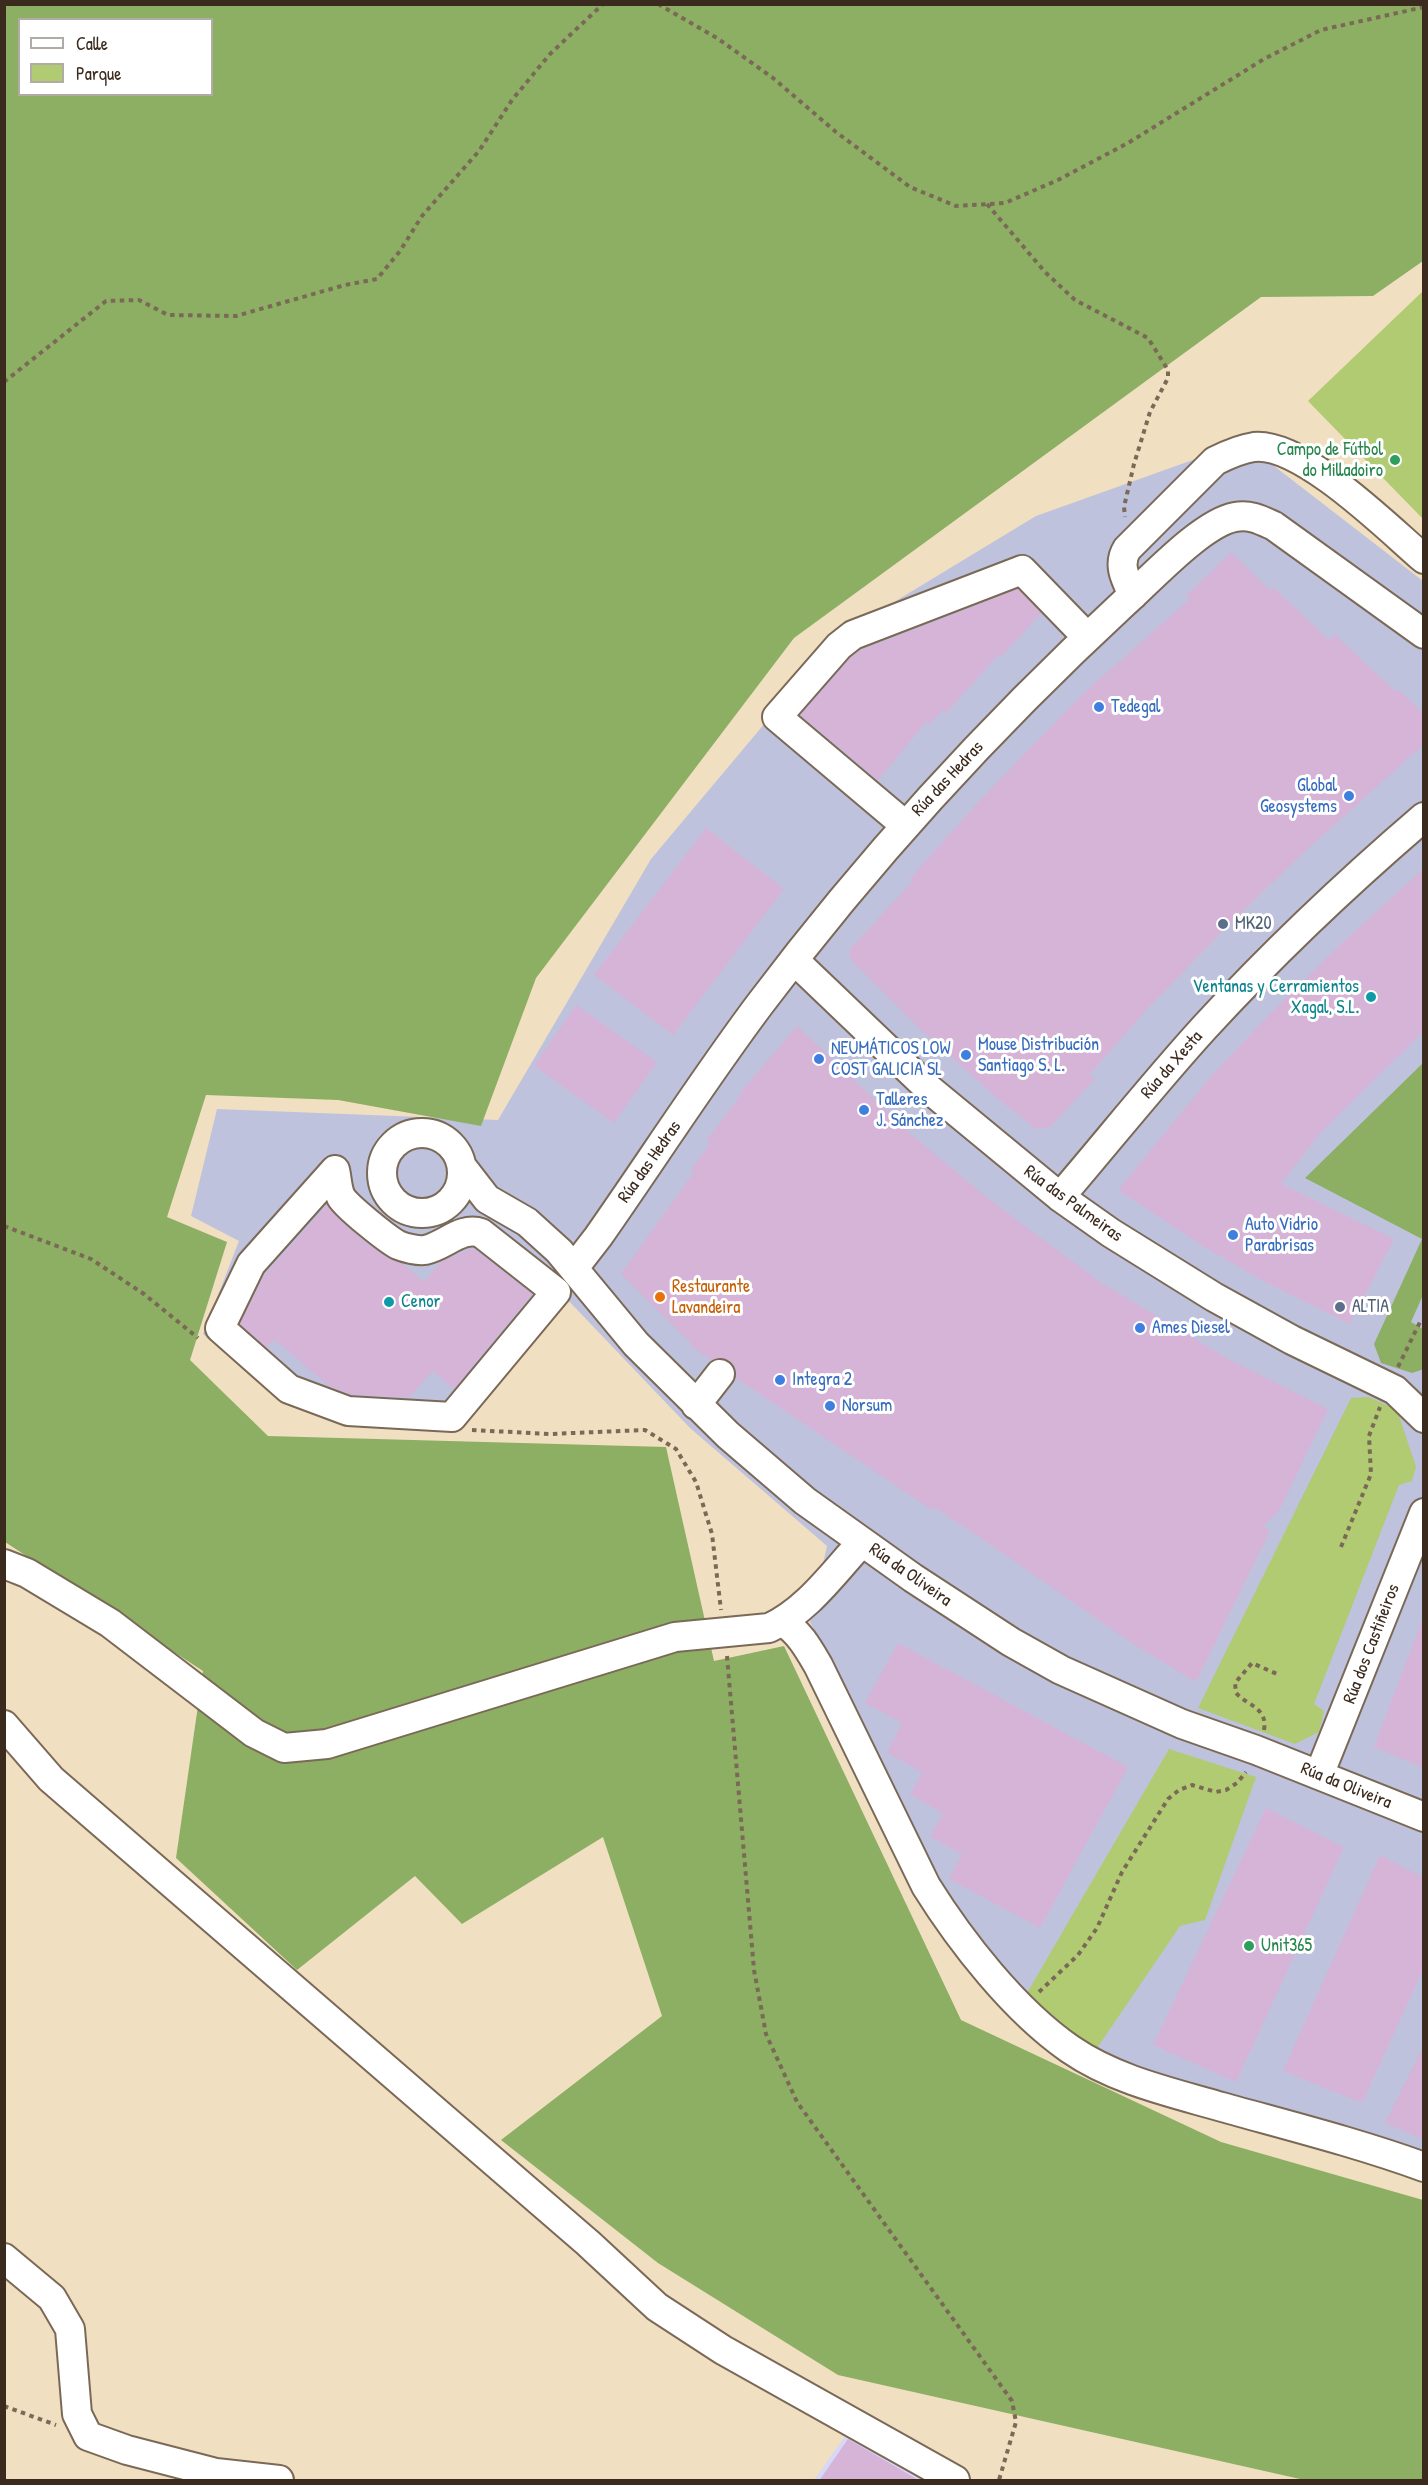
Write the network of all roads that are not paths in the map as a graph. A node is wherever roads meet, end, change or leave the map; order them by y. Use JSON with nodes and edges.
{"nodes":[{"id":1,"x":1424,"y":559,"type":"edge"},
{"id":2,"x":1133,"y":595,"type":"junction"},
{"id":3,"x":1424,"y":634,"type":"edge"},
{"id":4,"x":1087,"y":637,"type":"junction"},
{"id":5,"x":1424,"y":817,"type":"edge"},
{"id":6,"x":905,"y":825,"type":"junction"},
{"id":7,"x":794,"y":960,"type":"junction"},
{"id":8,"x":463,"y":1168,"type":"junction"},
{"id":9,"x":1060,"y":1197,"type":"junction"},
{"id":10,"x":488,"y":1199,"type":"junction"},
{"id":11,"x":452,"y":1200,"type":"junction"},
{"id":12,"x":527,"y":1222,"type":"junction"},
{"id":13,"x":504,"y":1251,"type":"junction"},
{"id":14,"x":574,"y":1268,"type":"junction"},
{"id":15,"x":720,"y":1374,"type":"dead end"},
{"id":16,"x":1391,"y":1387,"type":"junction"},
{"id":17,"x":1424,"y":1389,"type":"edge"},
{"id":18,"x":696,"y":1405,"type":"junction"},
{"id":19,"x":1424,"y":1418,"type":"edge"},
{"id":20,"x":1424,"y":1513,"type":"edge"},
{"id":21,"x":862,"y":1542,"type":"junction"},
{"id":22,"x":4,"y":1564,"type":"edge"},
{"id":23,"x":783,"y":1622,"type":"junction"},
{"id":24,"x":4,"y":1725,"type":"edge"},
{"id":25,"x":1319,"y":1775,"type":"junction"},
{"id":26,"x":1424,"y":1817,"type":"edge"},
{"id":27,"x":1424,"y":2167,"type":"edge"},
{"id":28,"x":4,"y":2258,"type":"edge"},
{"id":29,"x":279,"y":2481,"type":"edge"},
{"id":30,"x":955,"y":2481,"type":"edge"}],
"edges":[{"from":1,"to":2,"type":"street"},
{"from":2,"to":3,"type":"street","name":"Rúa das Hedras"},
{"from":2,"to":4,"type":"street","name":"Rúa das Hedras"},
{"from":4,"to":6,"type":"street","name":"Rúa das Hedras"},
{"from":4,"to":6,"type":"street"},
{"from":5,"to":9,"type":"street","name":"Rúa da Xesta"},
{"from":6,"to":7,"type":"street","name":"Rúa das Hedras"},
{"from":7,"to":9,"type":"street","name":"Rúa das Palmeiras"},
{"from":7,"to":14,"type":"street","name":"Rúa das Hedras"},
{"from":8,"to":10,"type":"street","name":"Rúa da Oliveira"},
{"from":8,"to":11,"type":"street"},
{"from":8,"to":11,"type":"street","name":"Rúa da Oliveira"},
{"from":9,"to":16,"type":"street","name":"Rúa das Palmeiras"},
{"from":10,"to":11,"type":"street","name":"Rúa da Oliveira"},
{"from":10,"to":12,"type":"street","name":"Rúa da Oliveira"},
{"from":12,"to":13,"type":"street"},
{"from":12,"to":14,"type":"street","name":"Rúa da Oliveira"},
{"from":13,"to":13,"type":"street"},
{"from":14,"to":18,"type":"street","name":"Rúa da Oliveira"},
{"from":15,"to":18,"type":"street"},
{"from":16,"to":17,"type":"street","name":"Rúa das Palmeiras"},
{"from":16,"to":19,"type":"street","name":"Rúa das Palmeiras"},
{"from":18,"to":21,"type":"street","name":"Rúa da Oliveira"},
{"from":20,"to":25,"type":"street","name":"Rúa dos Castiñeiros"},
{"from":21,"to":23,"type":"street"},
{"from":21,"to":25,"type":"street","name":"Rúa da Oliveira"},
{"from":22,"to":23,"type":"street"},
{"from":23,"to":27,"type":"street"},
{"from":24,"to":30,"type":"street"},
{"from":25,"to":26,"type":"street","name":"Rúa da Oliveira"},
{"from":28,"to":29,"type":"street"}]}
